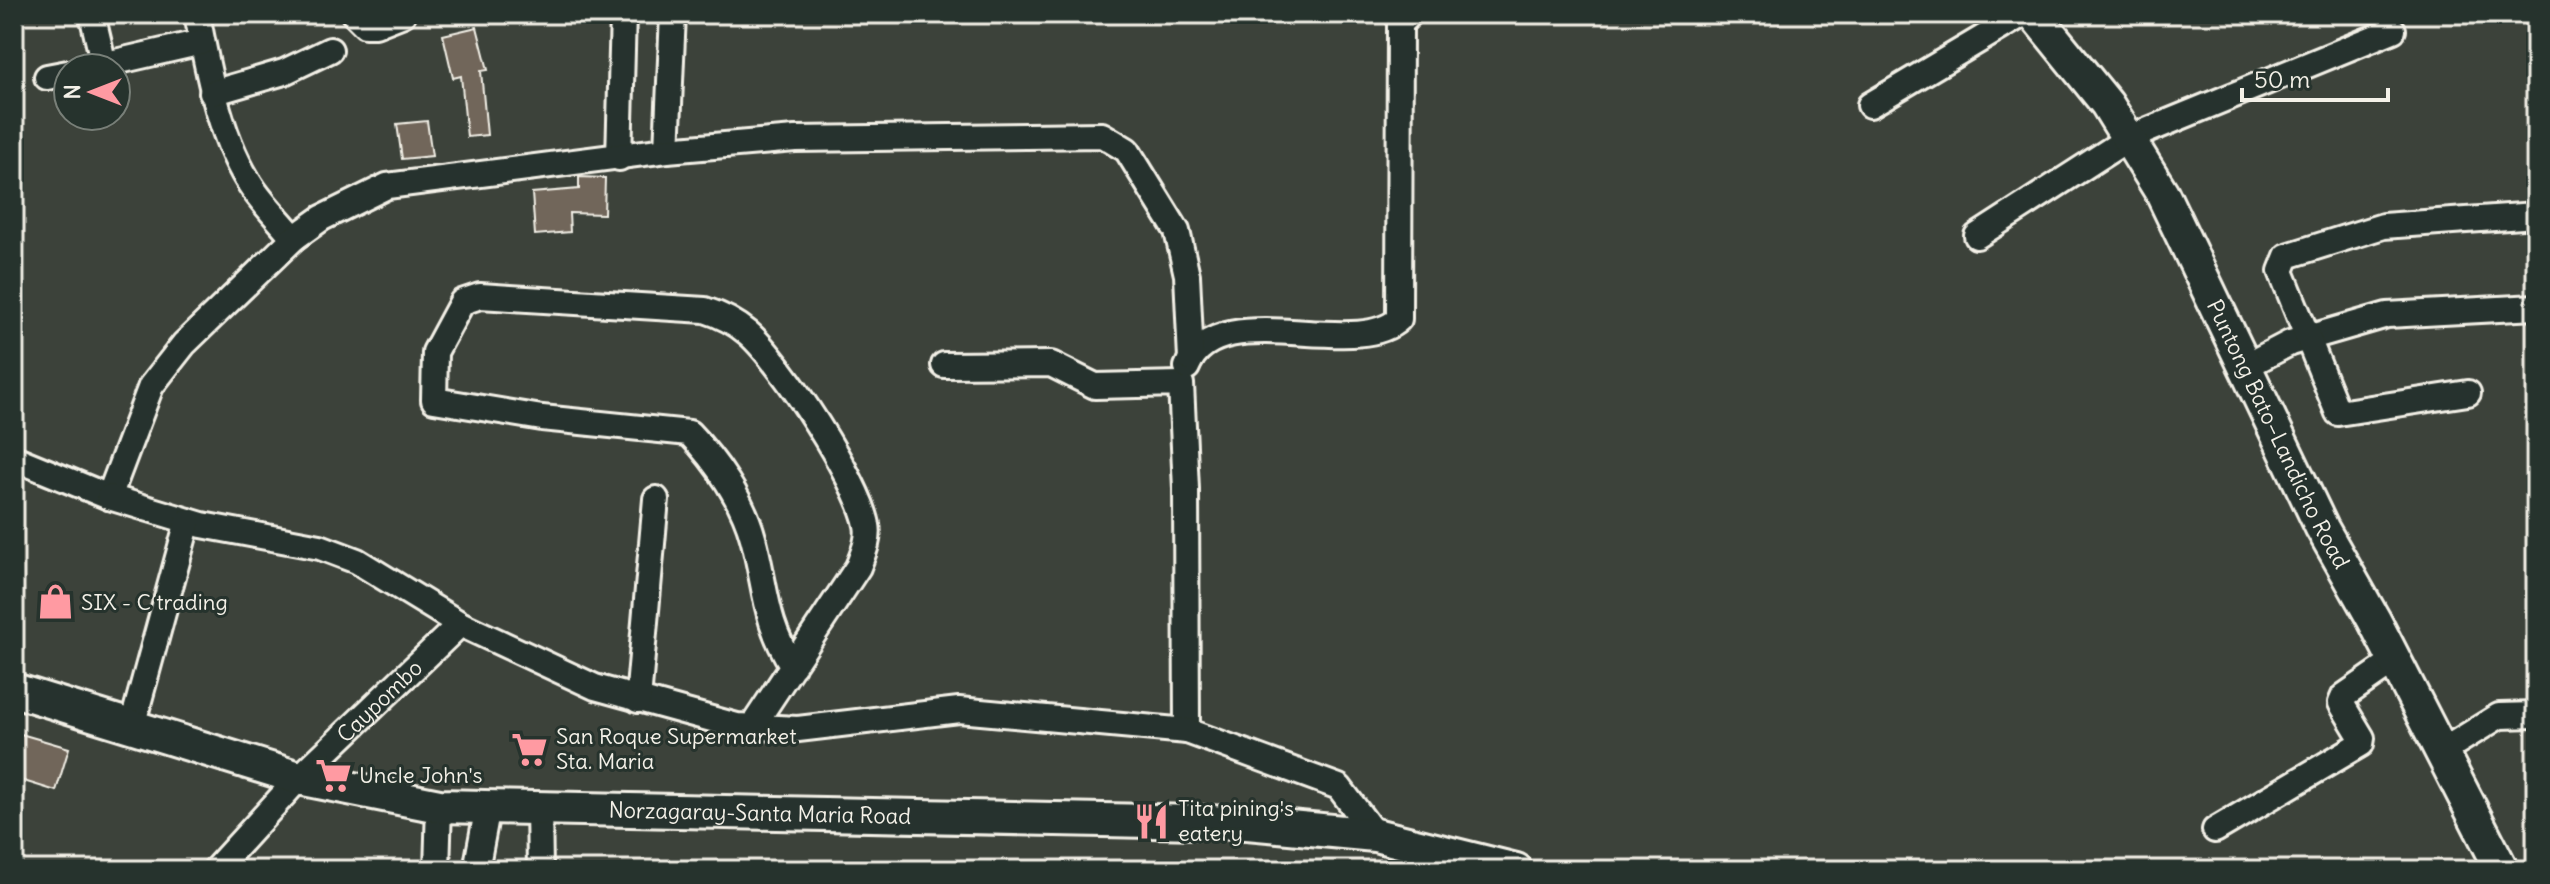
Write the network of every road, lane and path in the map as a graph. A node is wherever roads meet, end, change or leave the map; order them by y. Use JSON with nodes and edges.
{"nodes":[{"id":1,"x":92,"y":14,"type":"edge"},
{"id":2,"x":197,"y":14,"type":"edge"},
{"id":3,"x":354,"y":14,"type":"edge"},
{"id":4,"x":403,"y":14,"type":"edge"},
{"id":5,"x":623,"y":14,"type":"edge"},
{"id":6,"x":673,"y":14,"type":"edge"},
{"id":7,"x":1410,"y":14,"type":"edge"},
{"id":8,"x":2023,"y":14,"type":"edge"},
{"id":9,"x":2034,"y":14,"type":"edge"},
{"id":10,"x":2393,"y":30,"type":"dead end"},
{"id":11,"x":202,"y":42,"type":"junction"},
{"id":12,"x":330,"y":50,"type":"dead end"},
{"id":13,"x":95,"y":52,"type":"edge"},
{"id":14,"x":132,"y":58,"type":"edge"},
{"id":15,"x":212,"y":93,"type":"junction"},
{"id":16,"x":1870,"y":105,"type":"dead end"},
{"id":17,"x":2129,"y":138,"type":"junction"},
{"id":18,"x":667,"y":150,"type":"junction"},
{"id":19,"x":619,"y":158,"type":"junction"},
{"id":20,"x":2536,"y":215,"type":"edge"},
{"id":21,"x":1977,"y":236,"type":"dead end"},
{"id":22,"x":294,"y":238,"type":"junction"},
{"id":23,"x":2536,"y":307,"type":"edge"},
{"id":24,"x":2309,"y":337,"type":"junction"},
{"id":25,"x":1191,"y":359,"type":"junction"},
{"id":26,"x":944,"y":365,"type":"dead end"},
{"id":27,"x":2246,"y":366,"type":"junction"},
{"id":28,"x":1181,"y":384,"type":"junction"},
{"id":29,"x":2468,"y":393,"type":"dead end"},
{"id":30,"x":14,"y":458,"type":"edge"},
{"id":31,"x":109,"y":497,"type":"junction"},
{"id":32,"x":656,"y":499,"type":"dead end"},
{"id":33,"x":188,"y":521,"type":"junction"},
{"id":34,"x":460,"y":624,"type":"junction"},
{"id":35,"x":2393,"y":662,"type":"junction"},
{"id":36,"x":793,"y":666,"type":"junction"},
{"id":37,"x":14,"y":690,"type":"edge"},
{"id":38,"x":638,"y":700,"type":"junction"},
{"id":39,"x":2536,"y":715,"type":"edge"},
{"id":40,"x":132,"y":726,"type":"junction"},
{"id":41,"x":752,"y":727,"type":"junction"},
{"id":42,"x":1187,"y":731,"type":"junction"},
{"id":43,"x":2441,"y":752,"type":"junction"},
{"id":44,"x":299,"y":778,"type":"junction"},
{"id":45,"x":439,"y":806,"type":"junction"},
{"id":46,"x":488,"y":806,"type":"junction"},
{"id":47,"x":539,"y":806,"type":"junction"},
{"id":48,"x":2215,"y":830,"type":"dead end"},
{"id":49,"x":1375,"y":835,"type":"junction"},
{"id":50,"x":215,"y":870,"type":"edge"},
{"id":51,"x":437,"y":870,"type":"edge"},
{"id":52,"x":476,"y":870,"type":"edge"},
{"id":53,"x":540,"y":870,"type":"edge"},
{"id":54,"x":1516,"y":870,"type":"edge"},
{"id":55,"x":2502,"y":870,"type":"edge"}],
"edges":[{"from":1,"to":13,"type":"street"},
{"from":2,"to":11,"type":"street"},
{"from":3,"to":4,"type":"street"},
{"from":5,"to":19,"type":"street"},
{"from":6,"to":18,"type":"street"},
{"from":7,"to":25,"type":"street"},
{"from":8,"to":16,"type":"street"},
{"from":9,"to":17,"type":"main road","name":"Puntong Bato–Landicho Road"},
{"from":10,"to":17,"type":"street"},
{"from":11,"to":14,"type":"street"},
{"from":11,"to":15,"type":"street"},
{"from":12,"to":15,"type":"street"},
{"from":15,"to":22,"type":"street"},
{"from":17,"to":21,"type":"street"},
{"from":17,"to":27,"type":"main road","name":"Puntong Bato–Landicho Road"},
{"from":18,"to":19,"type":"street"},
{"from":18,"to":25,"type":"street"},
{"from":19,"to":22,"type":"street"},
{"from":20,"to":24,"type":"street"},
{"from":22,"to":31,"type":"street"},
{"from":23,"to":24,"type":"street"},
{"from":24,"to":27,"type":"street"},
{"from":24,"to":29,"type":"street"},
{"from":25,"to":28,"type":"street"},
{"from":26,"to":28,"type":"street"},
{"from":27,"to":35,"type":"main road","name":"Puntong Bato–Landicho Road"},
{"from":28,"to":42,"type":"street"},
{"from":30,"to":31,"type":"street"},
{"from":31,"to":33,"type":"street"},
{"from":32,"to":38,"type":"street"},
{"from":33,"to":34,"type":"street"},
{"from":33,"to":40,"type":"street"},
{"from":34,"to":38,"type":"street"},
{"from":34,"to":44,"type":"street","name":"Caypombo"},
{"from":35,"to":43,"type":"main road","name":"Puntong Bato–Landicho Road"},
{"from":35,"to":48,"type":"street"},
{"from":36,"to":36,"type":"street"},
{"from":36,"to":41,"type":"street"},
{"from":37,"to":40,"type":"main road","name":"Norzagaray-Santa Maria Road"},
{"from":38,"to":41,"type":"street"},
{"from":39,"to":43,"type":"street"},
{"from":40,"to":44,"type":"main road","name":"Norzagaray-Santa Maria Road"},
{"from":41,"to":42,"type":"street"},
{"from":42,"to":49,"type":"street"},
{"from":43,"to":55,"type":"main road","name":"Puntong Bato–Landicho Road"},
{"from":44,"to":45,"type":"main road","name":"Norzagaray-Santa Maria Road"},
{"from":44,"to":50,"type":"street","name":"Caypombo"},
{"from":45,"to":46,"type":"main road","name":"Norzagaray-Santa Maria Road"},
{"from":45,"to":51,"type":"street"},
{"from":46,"to":47,"type":"main road","name":"Norzagaray-Santa Maria Road"},
{"from":46,"to":52,"type":"street"},
{"from":47,"to":49,"type":"main road","name":"Norzagaray-Santa Maria Road"},
{"from":47,"to":53,"type":"street"},
{"from":49,"to":54,"type":"main road","name":"Norzagaray-Santa Maria Road"}]}
